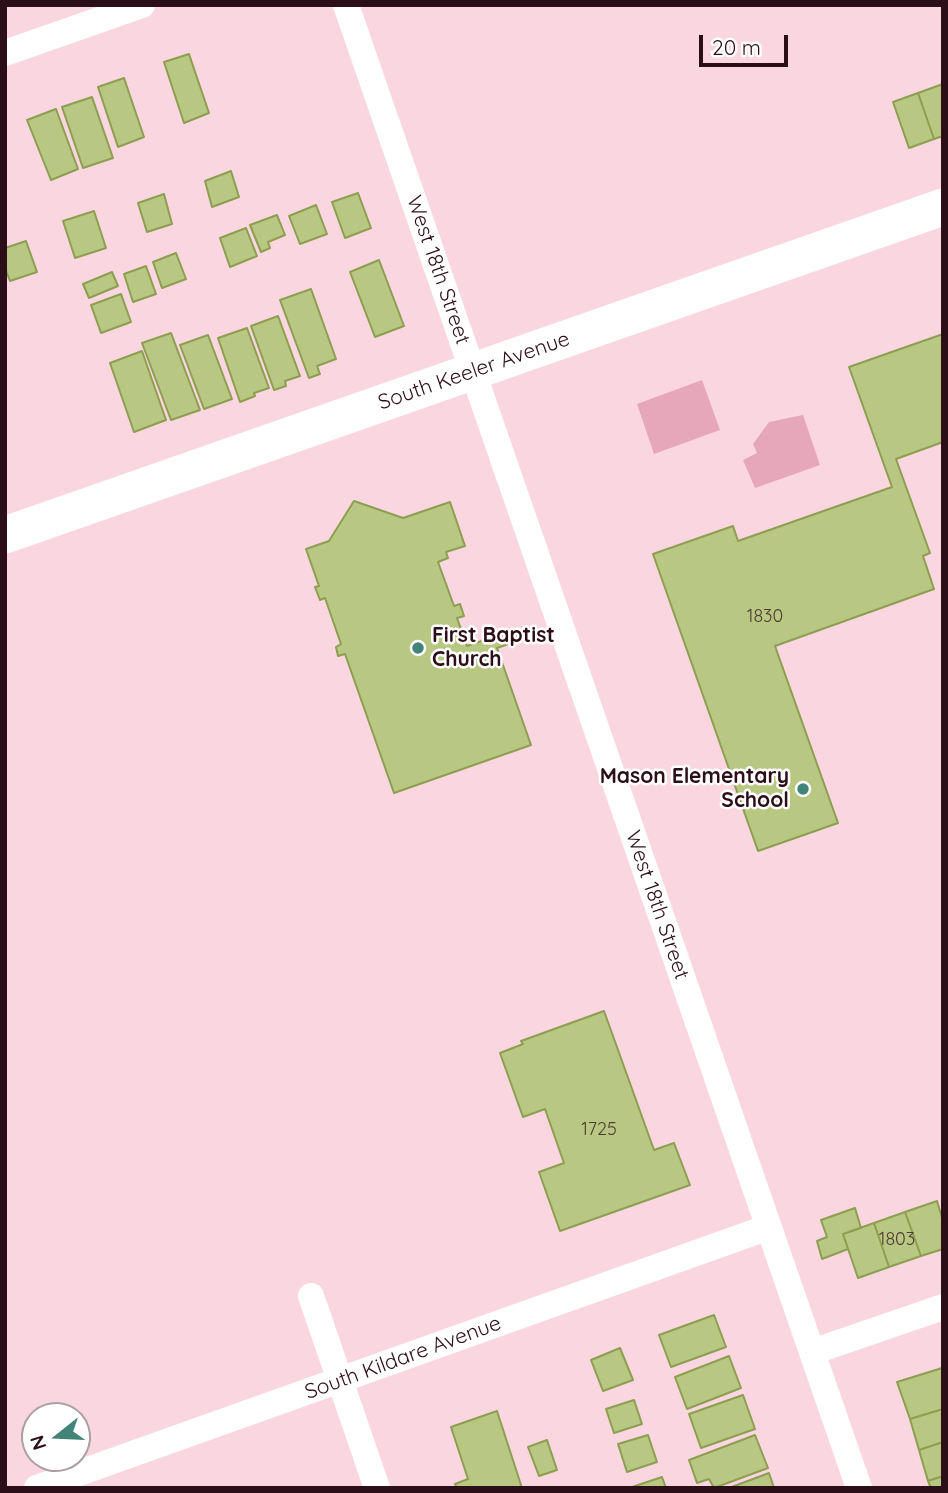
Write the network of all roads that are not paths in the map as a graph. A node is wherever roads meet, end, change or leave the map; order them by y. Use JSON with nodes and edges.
{"nodes":[{"id":1,"x":142,"y":5,"type":"edge"},
{"id":2,"x":346,"y":5,"type":"edge"},
{"id":3,"x":5,"y":53,"type":"edge"},
{"id":4,"x":943,"y":207,"type":"edge"},
{"id":5,"x":472,"y":372,"type":"junction"},
{"id":6,"x":5,"y":535,"type":"edge"},
{"id":7,"x":769,"y":1227,"type":"junction"},
{"id":8,"x":311,"y":1296,"type":"dead end"},
{"id":9,"x":943,"y":1307,"type":"edge"},
{"id":10,"x":812,"y":1352,"type":"junction"},
{"id":11,"x":340,"y":1380,"type":"junction"},
{"id":12,"x":37,"y":1488,"type":"edge"},
{"id":13,"x":377,"y":1488,"type":"edge"},
{"id":14,"x":859,"y":1488,"type":"edge"}],
"edges":[{"from":1,"to":3,"type":"street"},
{"from":2,"to":5,"type":"street","name":"West 18th Street"},
{"from":4,"to":5,"type":"street","name":"South Keeler Avenue"},
{"from":5,"to":6,"type":"street","name":"South Keeler Avenue"},
{"from":5,"to":7,"type":"street","name":"West 18th Street"},
{"from":7,"to":10,"type":"street","name":"West 18th Street"},
{"from":7,"to":11,"type":"street","name":"South Kildare Avenue"},
{"from":8,"to":11,"type":"street"},
{"from":9,"to":10,"type":"street"},
{"from":10,"to":14,"type":"street","name":"West 18th Street"},
{"from":11,"to":12,"type":"street","name":"South Kildare Avenue"},
{"from":11,"to":13,"type":"street"}]}
